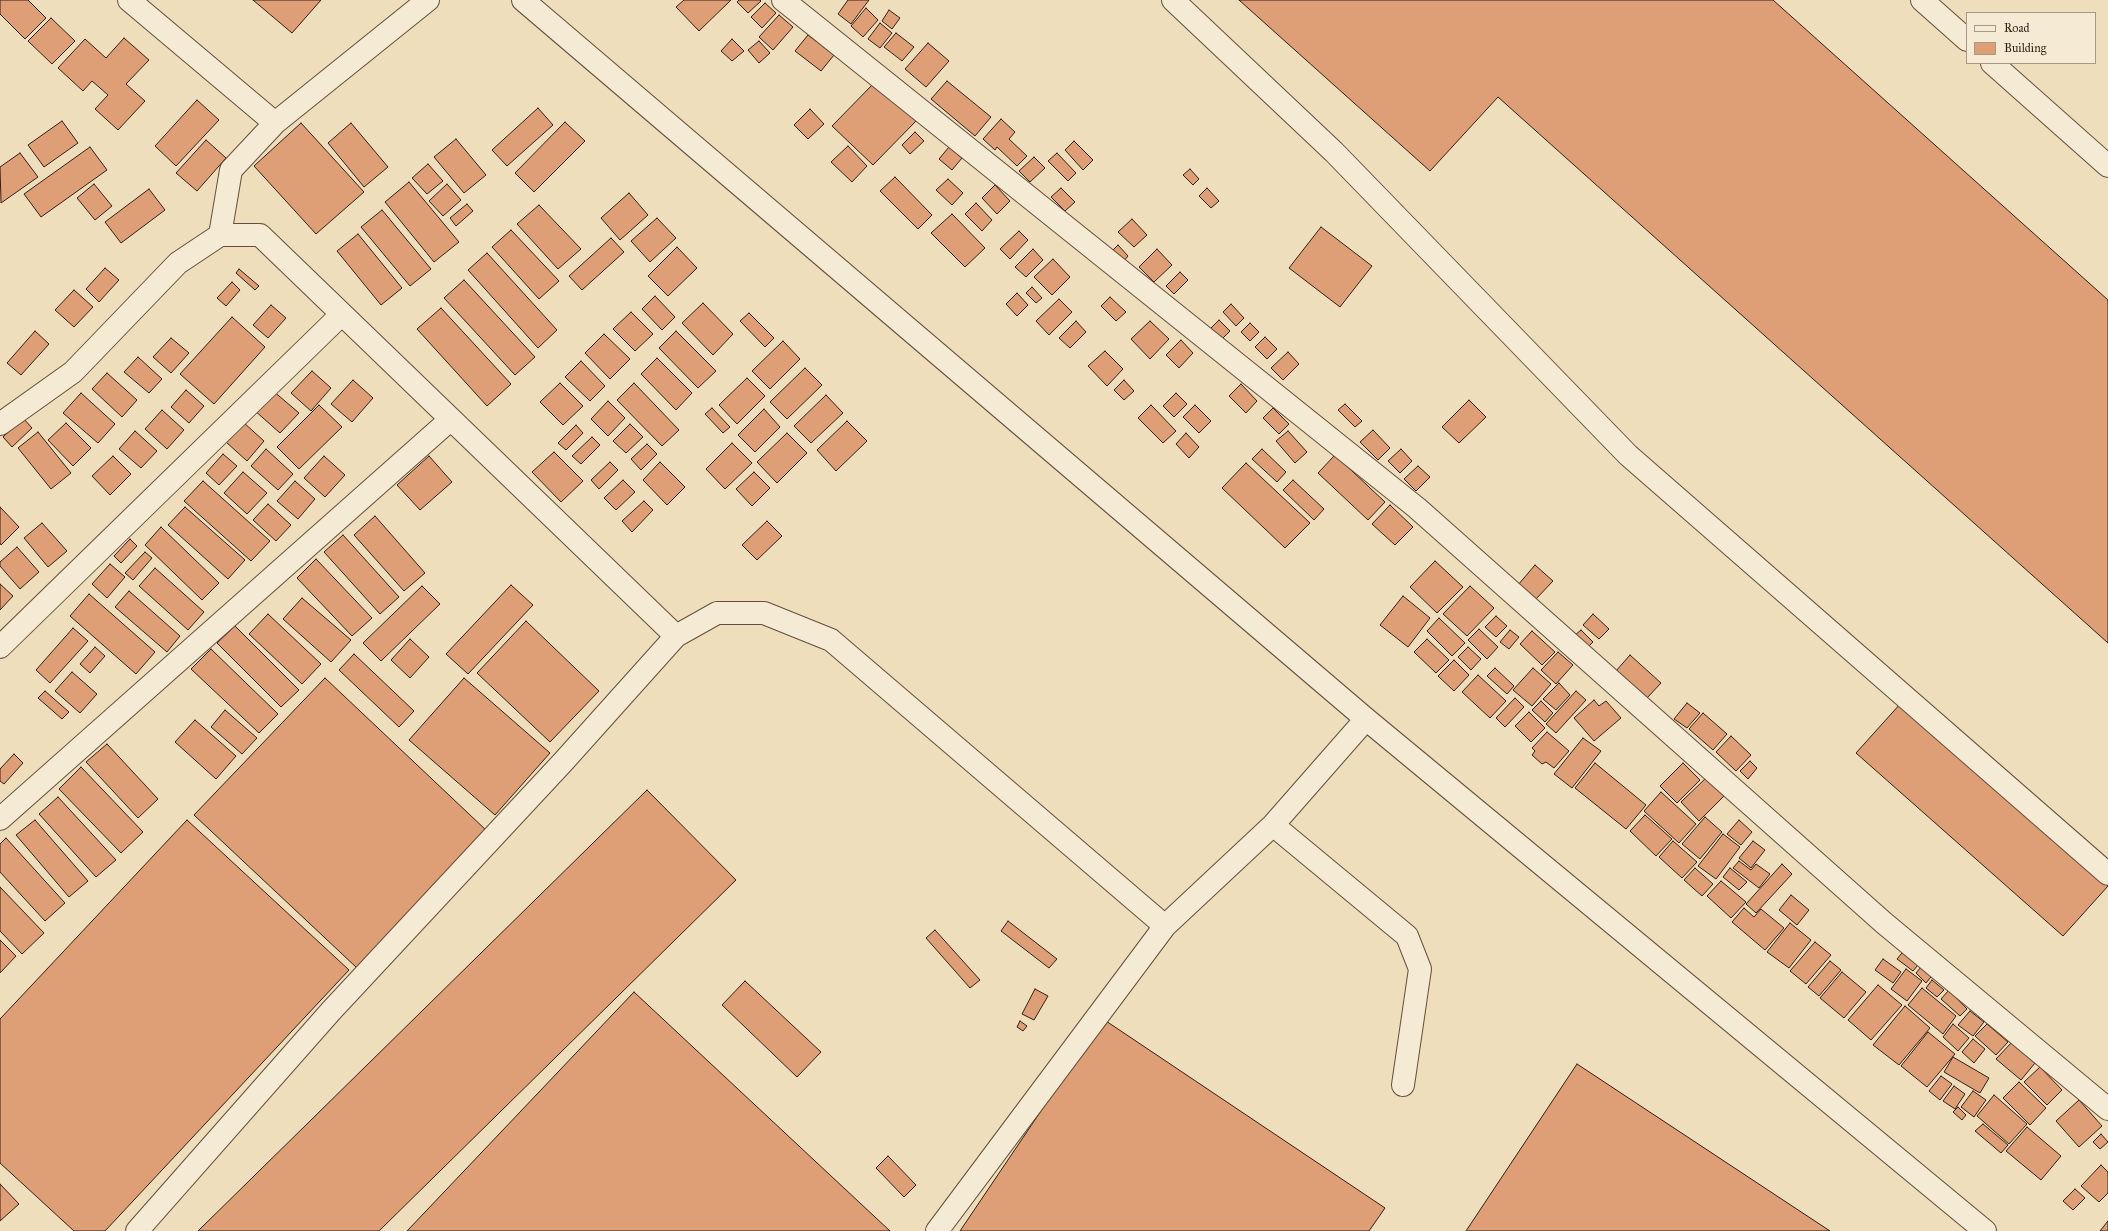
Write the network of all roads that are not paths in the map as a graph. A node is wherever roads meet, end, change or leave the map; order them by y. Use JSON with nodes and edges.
{"nodes":[{"id":1,"x":129,"y":0,"type":"edge"},
{"id":2,"x":428,"y":0,"type":"edge"},
{"id":3,"x":523,"y":0,"type":"edge"},
{"id":4,"x":783,"y":0,"type":"edge"},
{"id":5,"x":1173,"y":0,"type":"edge"},
{"id":6,"x":1922,"y":0,"type":"edge"},
{"id":7,"x":1966,"y":39,"type":"edge"},
{"id":8,"x":1993,"y":64,"type":"edge"},
{"id":9,"x":275,"y":123,"type":"junction"},
{"id":10,"x":2108,"y":166,"type":"edge"},
{"id":11,"x":220,"y":235,"type":"junction"},
{"id":12,"x":342,"y":314,"type":"junction"},
{"id":13,"x":451,"y":419,"type":"junction"},
{"id":14,"x":0,"y":424,"type":"edge"},
{"id":15,"x":676,"y":636,"type":"junction"},
{"id":16,"x":0,"y":647,"type":"edge"},
{"id":17,"x":1366,"y":719,"type":"junction"},
{"id":18,"x":0,"y":819,"type":"edge"},
{"id":19,"x":1273,"y":825,"type":"junction"},
{"id":20,"x":2108,"y":874,"type":"edge"},
{"id":21,"x":1165,"y":926,"type":"junction"},
{"id":22,"x":1403,"y":1085,"type":"dead end"},
{"id":23,"x":2108,"y":1110,"type":"edge"},
{"id":24,"x":137,"y":1231,"type":"edge"},
{"id":25,"x":937,"y":1231,"type":"edge"},
{"id":26,"x":1985,"y":1231,"type":"edge"}],
"edges":[{"from":1,"to":9,"type":"lane"},
{"from":2,"to":9,"type":"lane"},
{"from":3,"to":17,"type":"lane"},
{"from":4,"to":23,"type":"lane"},
{"from":5,"to":20,"type":"lane"},
{"from":6,"to":7,"type":"lane"},
{"from":8,"to":10,"type":"lane"},
{"from":9,"to":11,"type":"lane"},
{"from":11,"to":12,"type":"lane"},
{"from":11,"to":14,"type":"lane"},
{"from":12,"to":13,"type":"lane"},
{"from":12,"to":16,"type":"lane"},
{"from":13,"to":15,"type":"lane"},
{"from":13,"to":18,"type":"lane"},
{"from":15,"to":21,"type":"lane"},
{"from":15,"to":24,"type":"lane"},
{"from":17,"to":19,"type":"lane"},
{"from":17,"to":26,"type":"lane"},
{"from":19,"to":21,"type":"lane"},
{"from":19,"to":22,"type":"lane"},
{"from":21,"to":25,"type":"lane"}]}
